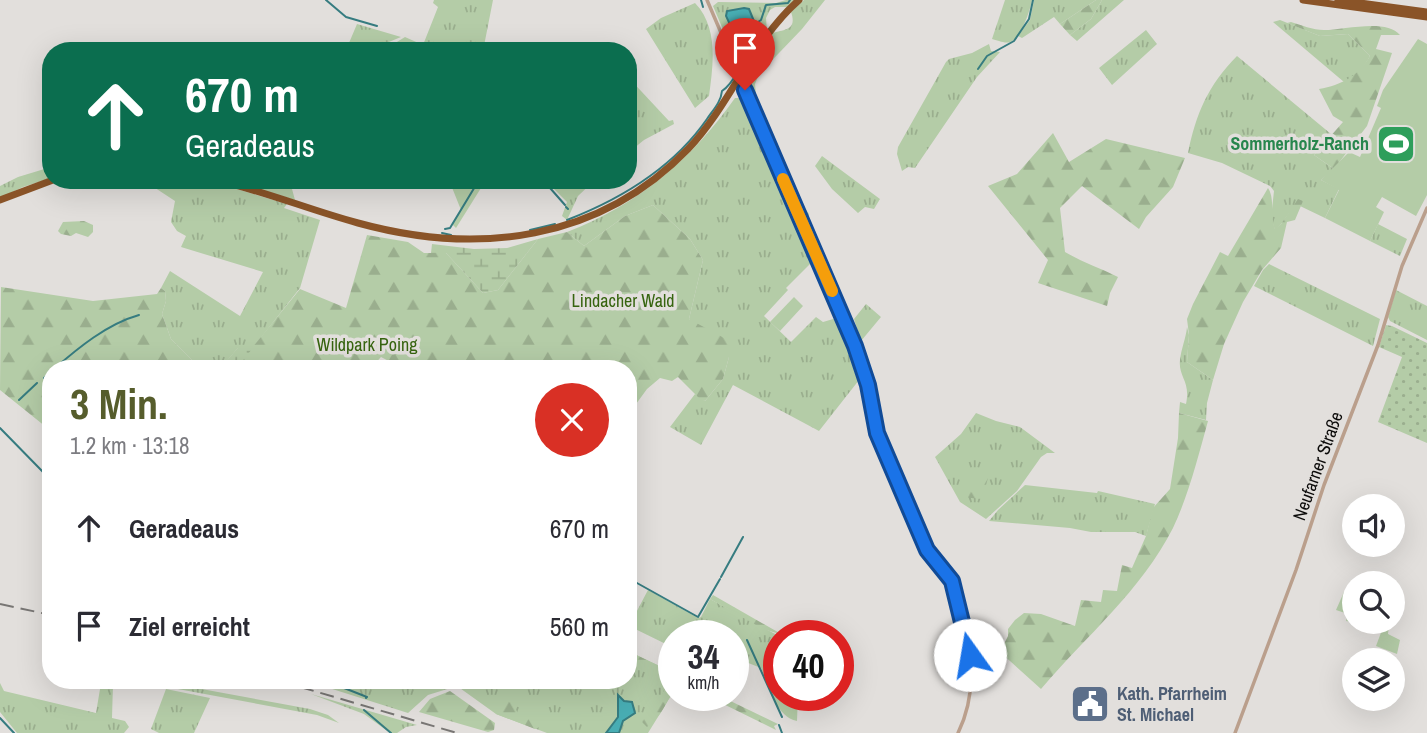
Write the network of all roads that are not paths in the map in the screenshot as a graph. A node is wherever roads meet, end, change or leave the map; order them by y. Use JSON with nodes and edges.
{"nodes":[{"id":1,"x":707,"y":0,"type":"edge"},
{"id":2,"x":799,"y":0,"type":"edge"},
{"id":3,"x":1303,"y":0,"type":"edge"},
{"id":4,"x":1338,"y":0,"type":"edge"},
{"id":5,"x":1427,"y":12,"type":"edge"},
{"id":6,"x":1427,"y":17,"type":"edge"},
{"id":7,"x":42,"y":184,"type":"edge"},
{"id":8,"x":246,"y":189,"type":"edge"},
{"id":9,"x":0,"y":200,"type":"edge"},
{"id":10,"x":1427,"y":208,"type":"edge"},
{"id":11,"x":958,"y":733,"type":"edge"},
{"id":12,"x":1235,"y":733,"type":"edge"}],
"edges":[{"from":1,"to":11,"type":"street"},
{"from":2,"to":8,"type":"highway"},
{"from":3,"to":6,"type":"highway"},
{"from":4,"to":5,"type":"highway"},
{"from":7,"to":9,"type":"highway"},
{"from":10,"to":12,"type":"street","name":"Neufarner Straße"}]}
